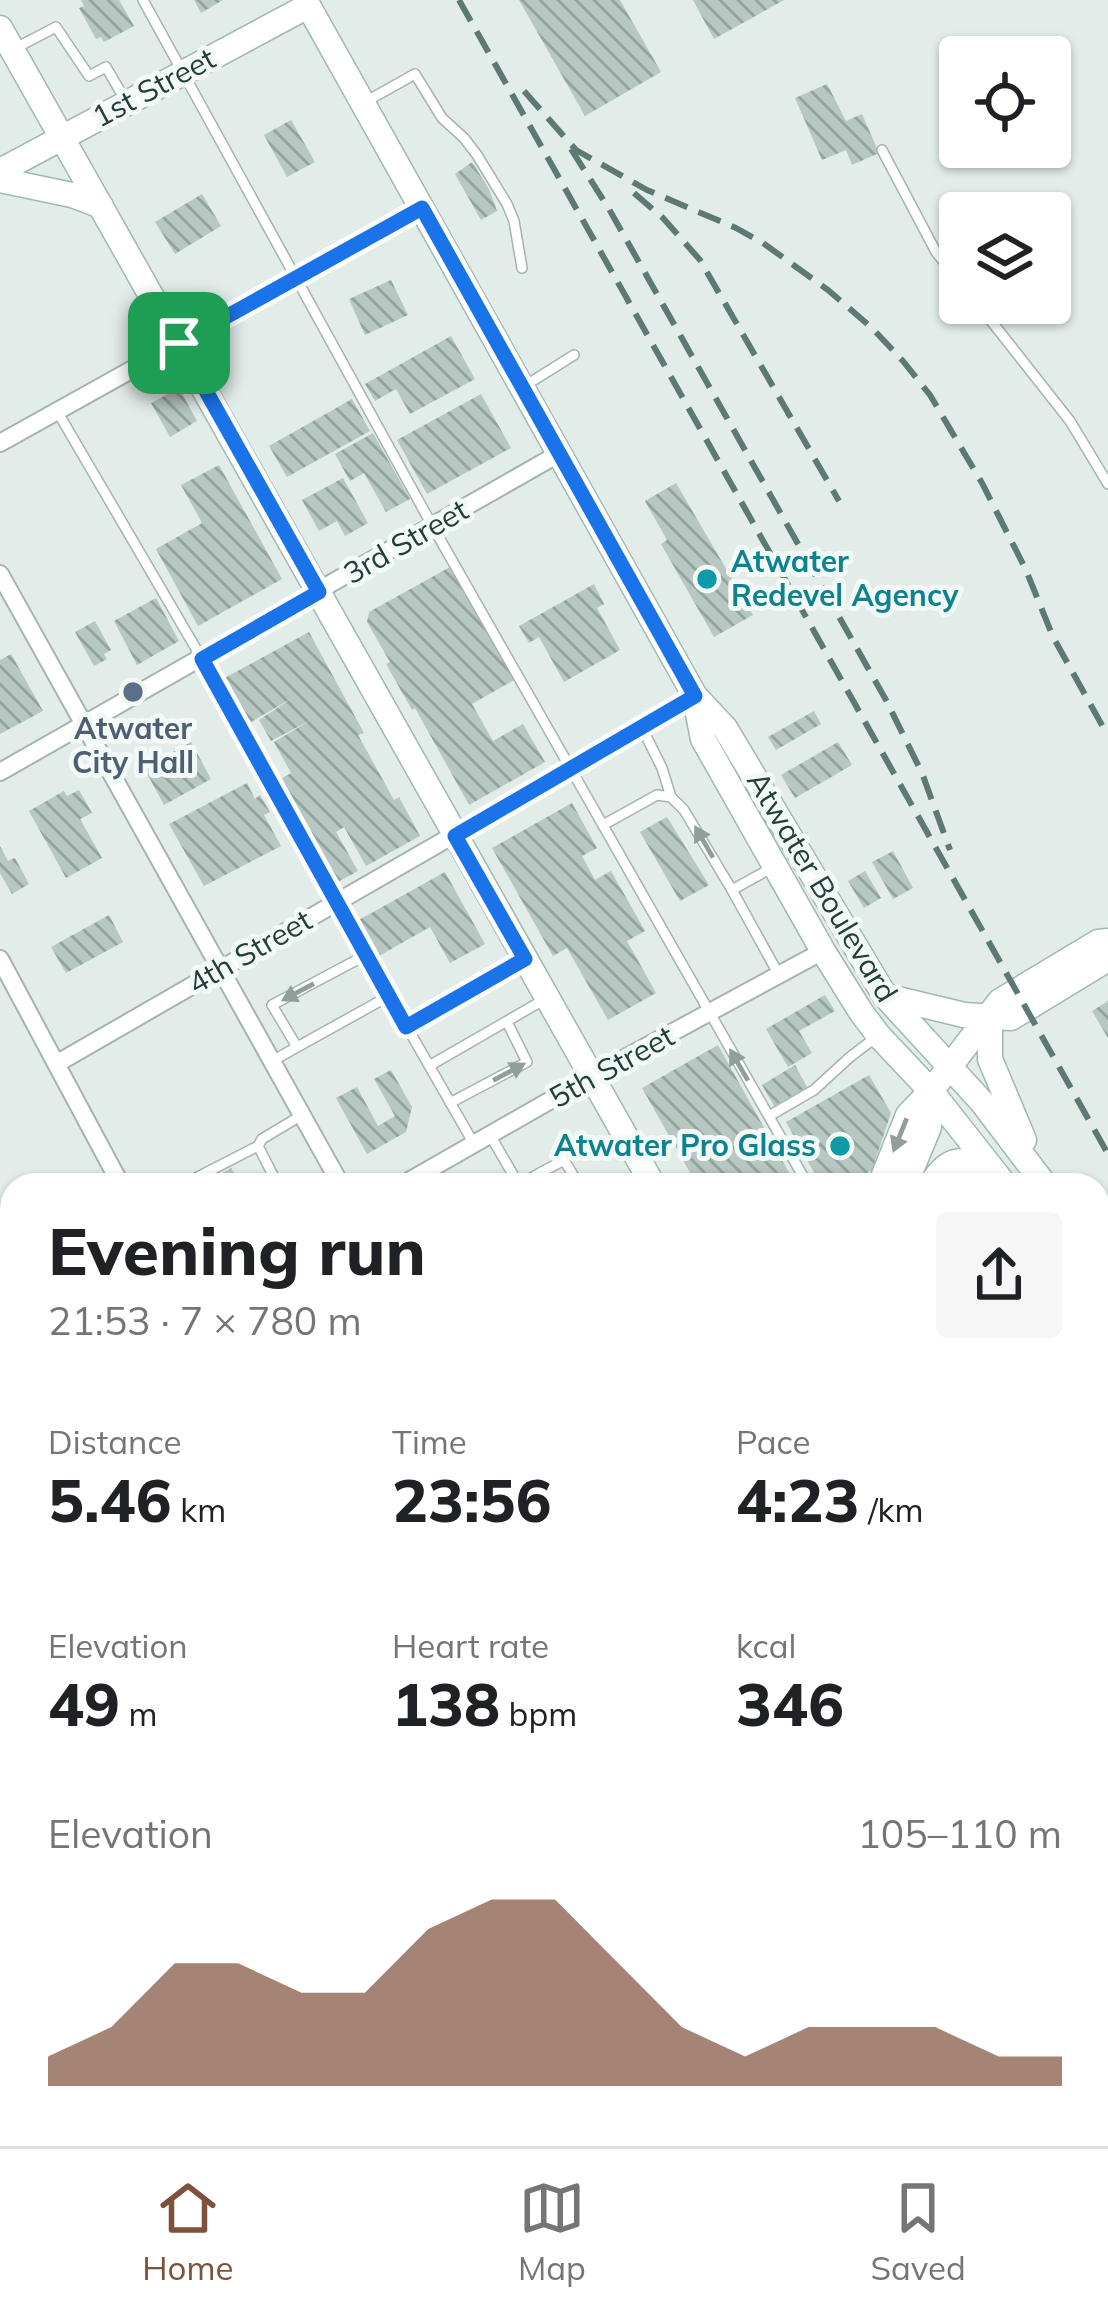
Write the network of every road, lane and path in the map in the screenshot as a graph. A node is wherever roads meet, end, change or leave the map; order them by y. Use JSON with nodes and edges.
{"nodes":[{"id":1,"x":143,"y":0,"type":"edge"},
{"id":2,"x":306,"y":3,"type":"edge"},
{"id":3,"x":6,"y":39,"type":"edge"},
{"id":4,"x":184,"y":72,"type":"junction"},
{"id":5,"x":127,"y":103,"type":"junction"},
{"id":6,"x":363,"y":103,"type":"junction"},
{"id":7,"x":62,"y":138,"type":"junction"},
{"id":8,"x":882,"y":150,"type":"dead end"},
{"id":9,"x":0,"y":176,"type":"edge"},
{"id":10,"x":101,"y":206,"type":"junction"},
{"id":11,"x":422,"y":208,"type":"junction"},
{"id":12,"x":939,"y":257,"type":"edge"},
{"id":13,"x":522,"y":268,"type":"dead end"},
{"id":14,"x":295,"y":278,"type":"junction"},
{"id":15,"x":994,"y":324,"type":"edge"},
{"id":16,"x":179,"y":343,"type":"junction"},
{"id":17,"x":574,"y":355,"type":"dead end"},
{"id":18,"x":523,"y":387,"type":"junction"},
{"id":19,"x":57,"y":411,"type":"junction"},
{"id":20,"x":0,"y":442,"type":"edge"},
{"id":21,"x":560,"y":453,"type":"junction"},
{"id":22,"x":1108,"y":484,"type":"edge"},
{"id":23,"x":433,"y":527,"type":"junction"},
{"id":24,"x":0,"y":574,"type":"edge"},
{"id":25,"x":319,"y":592,"type":"junction"},
{"id":26,"x":202,"y":659,"type":"junction"},
{"id":27,"x":695,"y":696,"type":"junction"},
{"id":28,"x":84,"y":725,"type":"junction"},
{"id":29,"x":642,"y":728,"type":"junction"},
{"id":30,"x":570,"y":769,"type":"junction"},
{"id":31,"x":0,"y":772,"type":"edge"},
{"id":32,"x":671,"y":797,"type":"junction"},
{"id":33,"x":603,"y":825,"type":"junction"},
{"id":34,"x":455,"y":836,"type":"junction"},
{"id":35,"x":776,"y":866,"type":"junction"},
{"id":36,"x":732,"y":890,"type":"junction"},
{"id":37,"x":336,"y":903,"type":"junction"},
{"id":38,"x":1108,"y":941,"type":"edge"},
{"id":39,"x":823,"y":951,"type":"junction"},
{"id":40,"x":366,"y":955,"type":"junction"},
{"id":41,"x":0,"y":959,"type":"edge"},
{"id":42,"x":525,"y":959,"type":"junction"},
{"id":43,"x":1108,"y":959,"type":"edge"},
{"id":44,"x":220,"y":968,"type":"junction"},
{"id":45,"x":779,"y":975,"type":"junction"},
{"id":46,"x":389,"y":996,"type":"junction"},
{"id":47,"x":885,"y":996,"type":"junction"},
{"id":48,"x":548,"y":998,"type":"junction"},
{"id":49,"x":709,"y":1014,"type":"junction"},
{"id":50,"x":990,"y":1018,"type":"junction"},
{"id":51,"x":507,"y":1022,"type":"junction"},
{"id":52,"x":406,"y":1027,"type":"junction"},
{"id":53,"x":879,"y":1036,"type":"junction"},
{"id":54,"x":297,"y":1048,"type":"junction"},
{"id":55,"x":272,"y":1061,"type":"junction"},
{"id":56,"x":56,"y":1064,"type":"junction"},
{"id":57,"x":950,"y":1064,"type":"junction"},
{"id":58,"x":429,"y":1066,"type":"junction"},
{"id":59,"x":592,"y":1077,"type":"junction"},
{"id":60,"x":932,"y":1091,"type":"junction"},
{"id":61,"x":450,"y":1103,"type":"junction"},
{"id":62,"x":302,"y":1115,"type":"junction"},
{"id":63,"x":769,"y":1116,"type":"junction"},
{"id":64,"x":482,"y":1139,"type":"junction"},
{"id":65,"x":258,"y":1146,"type":"junction"},
{"id":66,"x":115,"y":1173,"type":"edge"},
{"id":67,"x":205,"y":1173,"type":"edge"},
{"id":68,"x":272,"y":1173,"type":"edge"},
{"id":69,"x":334,"y":1173,"type":"edge"},
{"id":70,"x":423,"y":1173,"type":"edge"},
{"id":71,"x":509,"y":1173,"type":"edge"},
{"id":72,"x":541,"y":1173,"type":"edge"},
{"id":73,"x":571,"y":1173,"type":"edge"},
{"id":74,"x":646,"y":1173,"type":"edge"},
{"id":75,"x":801,"y":1173,"type":"edge"},
{"id":76,"x":885,"y":1173,"type":"edge"},
{"id":77,"x":910,"y":1173,"type":"edge"},
{"id":78,"x":938,"y":1173,"type":"edge"},
{"id":79,"x":991,"y":1173,"type":"edge"},
{"id":80,"x":996,"y":1173,"type":"edge"},
{"id":81,"x":1037,"y":1173,"type":"edge"},
{"id":82,"x":1039,"y":1173,"type":"edge"}],
"edges":[{"from":1,"to":4,"type":"lane"},
{"from":2,"to":4,"type":"main road","name":"1st Street"},
{"from":2,"to":6,"type":"main road","name":"Atwater Boulevard"},
{"from":3,"to":5,"type":"lane"},
{"from":3,"to":7,"type":"main road"},
{"from":4,"to":5,"type":"main road","name":"1st Street"},
{"from":4,"to":14,"type":"lane"},
{"from":5,"to":7,"type":"main road","name":"1st Street"},
{"from":6,"to":11,"type":"main road","name":"Atwater Boulevard"},
{"from":6,"to":13,"type":"lane"},
{"from":7,"to":9,"type":"main road","name":"1st Street"},
{"from":7,"to":10,"type":"main road"},
{"from":8,"to":12,"type":"lane"},
{"from":9,"to":10,"type":"main road"},
{"from":10,"to":16,"type":"main road"},
{"from":11,"to":14,"type":"street"},
{"from":11,"to":18,"type":"main road","name":"Atwater Boulevard"},
{"from":14,"to":16,"type":"street"},
{"from":14,"to":23,"type":"lane"},
{"from":15,"to":22,"type":"lane"},
{"from":16,"to":19,"type":"street"},
{"from":16,"to":25,"type":"main road"},
{"from":17,"to":18,"type":"lane"},
{"from":18,"to":21,"type":"main road","name":"Atwater Boulevard"},
{"from":19,"to":20,"type":"street"},
{"from":19,"to":26,"type":"lane"},
{"from":21,"to":23,"type":"street","name":"3rd Street"},
{"from":21,"to":27,"type":"main road","name":"Atwater Boulevard"},
{"from":23,"to":25,"type":"street","name":"3rd Street"},
{"from":23,"to":30,"type":"lane"},
{"from":24,"to":28,"type":"street"},
{"from":25,"to":26,"type":"street","name":"3rd Street"},
{"from":25,"to":34,"type":"main road"},
{"from":26,"to":28,"type":"street","name":"3rd Street"},
{"from":26,"to":37,"type":"lane"},
{"from":27,"to":29,"type":"street","name":"4th Street"},
{"from":27,"to":35,"type":"main road","name":"Atwater Boulevard"},
{"from":27,"to":47,"type":"main road","name":"Atwater Boulevard"},
{"from":28,"to":31,"type":"street","name":"3rd Street"},
{"from":28,"to":44,"type":"street"},
{"from":29,"to":30,"type":"street","name":"4th Street"},
{"from":29,"to":32,"type":"lane"},
{"from":30,"to":33,"type":"lane"},
{"from":30,"to":34,"type":"street","name":"4th Street"},
{"from":32,"to":33,"type":"lane"},
{"from":36,"to":32,"type":"lane","one_way":true},
{"from":33,"to":49,"type":"lane"},
{"from":34,"to":37,"type":"street","name":"4th Street"},
{"from":34,"to":42,"type":"main road"},
{"from":35,"to":36,"type":"lane"},
{"from":35,"to":39,"type":"main road","name":"Atwater Boulevard"},
{"from":36,"to":45,"type":"lane"},
{"from":37,"to":40,"type":"lane"},
{"from":37,"to":44,"type":"street","name":"4th Street"},
{"from":38,"to":50,"type":"main road"},
{"from":39,"to":45,"type":"street","name":"5th Street"},
{"from":39,"to":53,"type":"main road","name":"Atwater Boulevard"},
{"from":40,"to":46,"type":"lane"},
{"from":40,"to":54,"type":"lane","one_way":true},
{"from":41,"to":56,"type":"street"},
{"from":42,"to":48,"type":"main road"},
{"from":42,"to":52,"type":"lane"},
{"from":43,"to":50,"type":"main road"},
{"from":44,"to":55,"type":"street"},
{"from":44,"to":56,"type":"street","name":"4th Street"},
{"from":45,"to":49,"type":"street","name":"5th Street"},
{"from":46,"to":52,"type":"lane"},
{"from":46,"to":54,"type":"lane"},
{"from":47,"to":50,"type":"main road"},
{"from":47,"to":57,"type":"main road","name":"Atwater Boulevard"},
{"from":48,"to":51,"type":"lane"},
{"from":48,"to":59,"type":"main road"},
{"from":49,"to":59,"type":"street","name":"5th Street"},
{"from":63,"to":49,"type":"lane","one_way":true},
{"from":50,"to":57,"type":"main road"},
{"from":50,"to":82,"type":"main road"},
{"from":51,"to":58,"type":"lane"},
{"from":61,"to":51,"type":"lane","one_way":true},
{"from":52,"to":58,"type":"lane"},
{"from":53,"to":60,"type":"main road","name":"Atwater Boulevard"},
{"from":53,"to":63,"type":"lane"},
{"from":54,"to":55,"type":"lane"},
{"from":55,"to":62,"type":"street"},
{"from":56,"to":66,"type":"street"},
{"from":57,"to":60,"type":"main road"},
{"from":57,"to":81,"type":"main road","name":"Atwater Boulevard"},
{"from":58,"to":61,"type":"lane"},
{"from":59,"to":64,"type":"street","name":"5th Street"},
{"from":59,"to":74,"type":"main road"},
{"from":60,"to":76,"type":"main road","one_way":true},
{"from":60,"to":77,"type":"main road"},
{"from":60,"to":80,"type":"main road","name":"Atwater Boulevard"},
{"from":61,"to":64,"type":"lane"},
{"from":62,"to":65,"type":"lane"},
{"from":62,"to":69,"type":"street"},
{"from":63,"to":75,"type":"lane"},
{"from":64,"to":70,"type":"street","name":"5th Street"},
{"from":64,"to":71,"type":"lane"},
{"from":65,"to":67,"type":"lane"},
{"from":65,"to":68,"type":"lane"},
{"from":72,"to":73,"type":"lane"},
{"from":78,"to":79,"type":"main road"}]}
